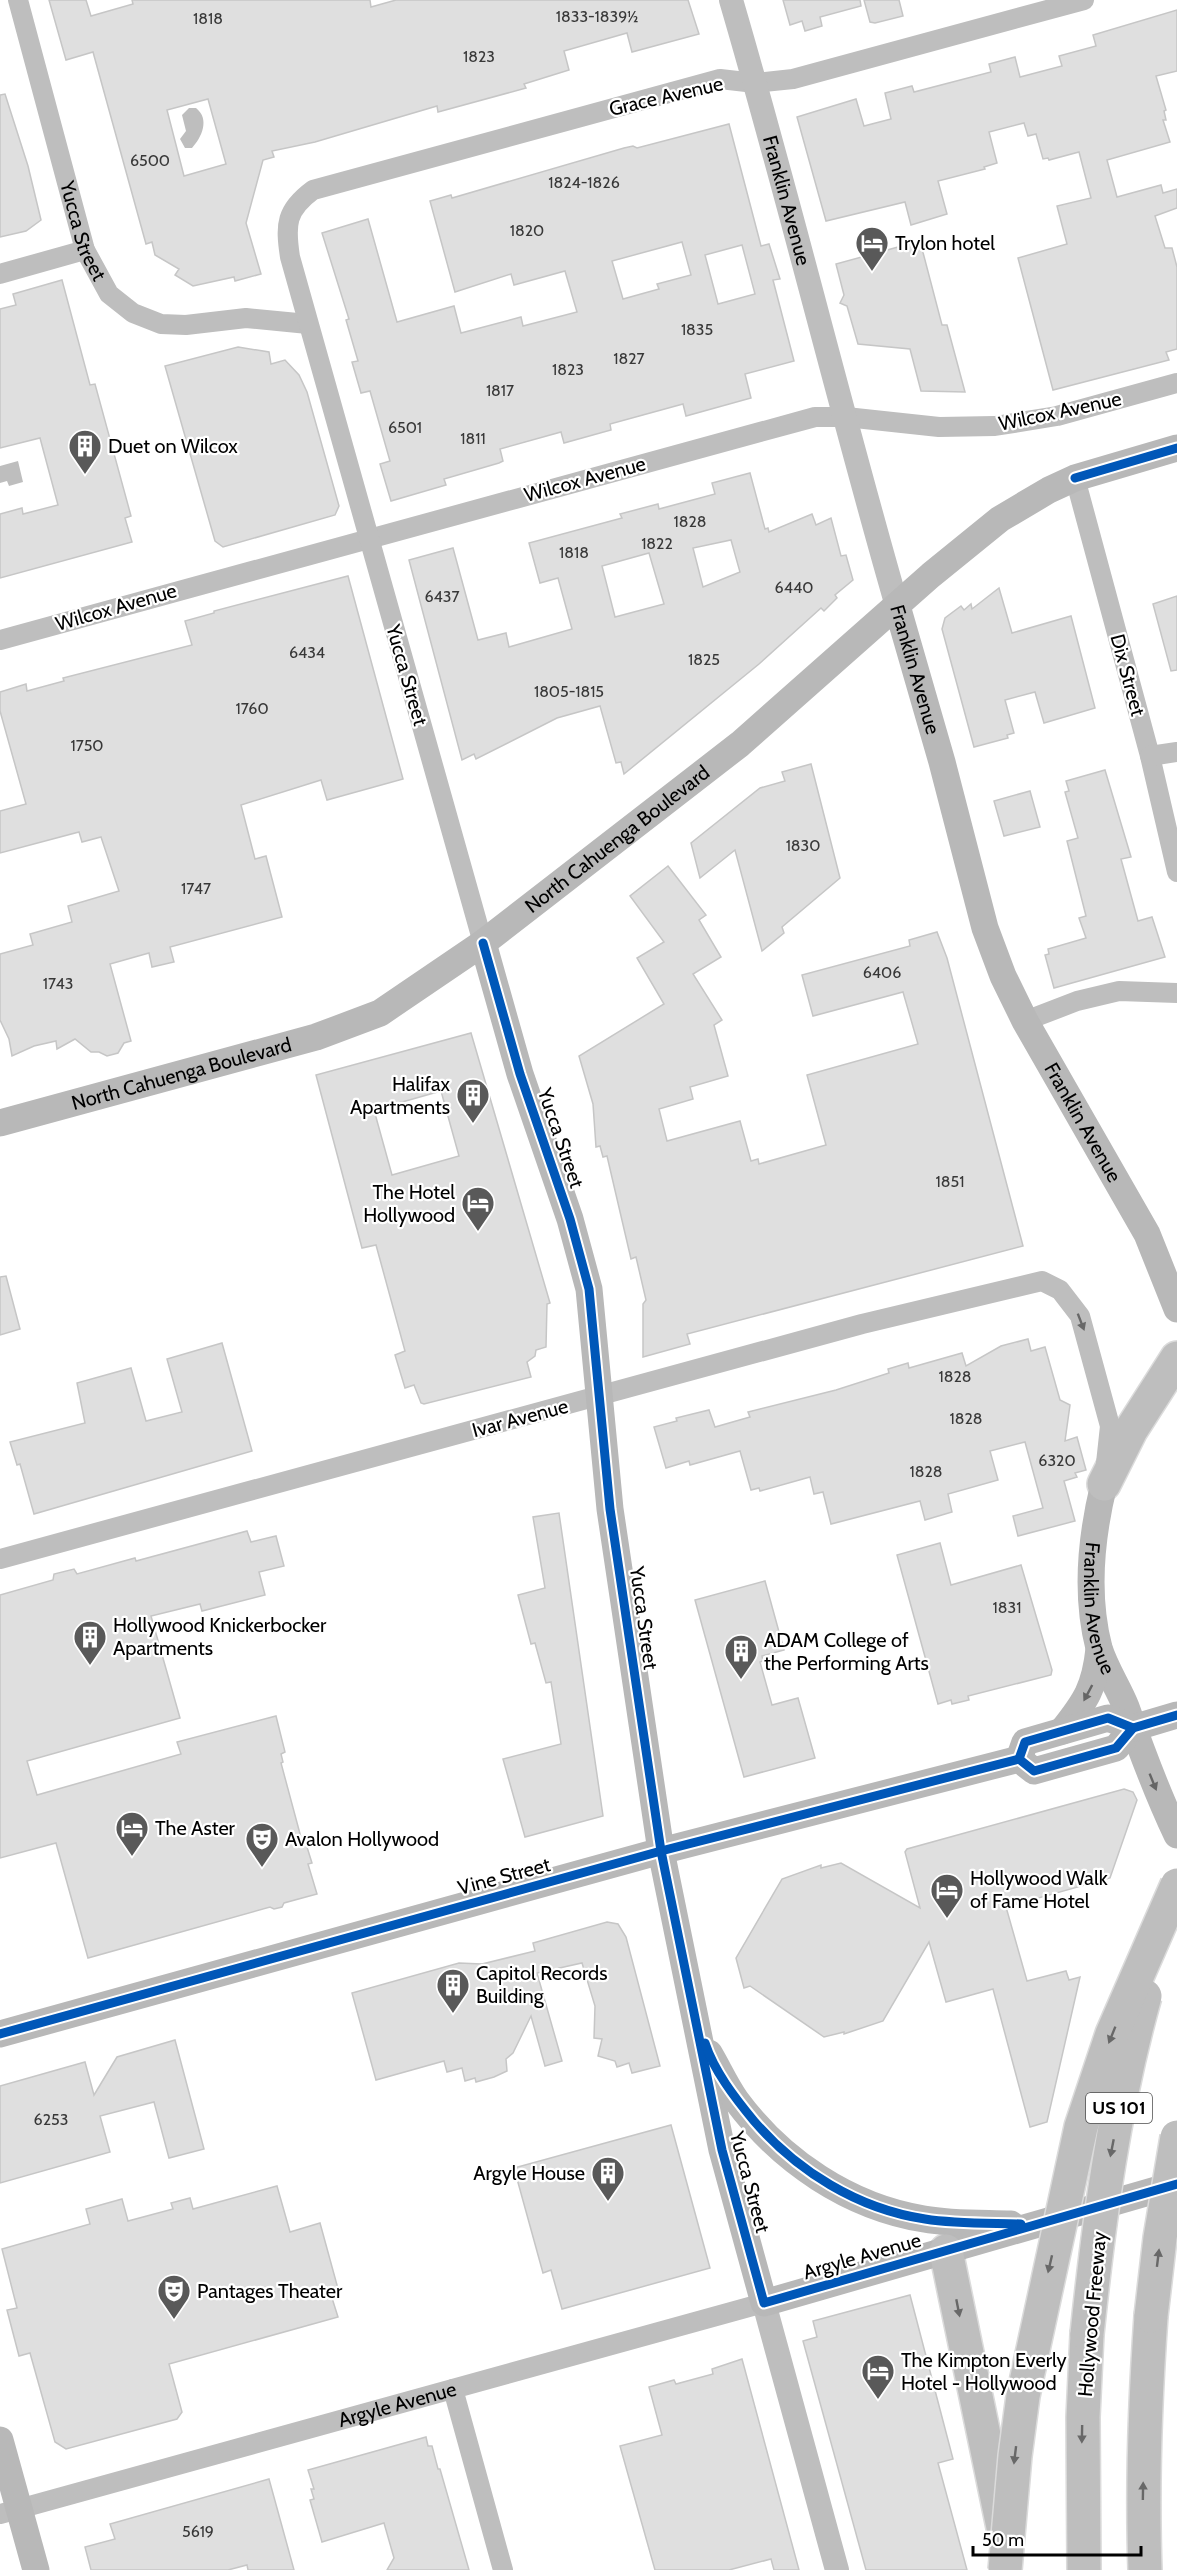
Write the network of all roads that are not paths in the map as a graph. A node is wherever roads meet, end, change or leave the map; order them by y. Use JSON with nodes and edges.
{"nodes":[{"id":1,"x":18,"y":0,"type":"edge"},
{"id":2,"x":731,"y":0,"type":"edge"},
{"id":3,"x":1084,"y":0,"type":"edge"},
{"id":4,"x":755,"y":83,"type":"junction"},
{"id":5,"x":291,"y":210,"type":"joint"},
{"id":6,"x":85,"y":250,"type":"junction"},
{"id":7,"x":0,"y":274,"type":"edge"},
{"id":8,"x":308,"y":324,"type":"junction"},
{"id":9,"x":1177,"y":383,"type":"edge"},
{"id":10,"x":846,"y":417,"type":"junction"},
{"id":11,"x":1177,"y":448,"type":"edge"},
{"id":12,"x":1075,"y":478,"type":"junction"},
{"id":13,"x":368,"y":537,"type":"junction"},
{"id":14,"x":897,"y":606,"type":"junction"},
{"id":15,"x":0,"y":640,"type":"edge"},
{"id":16,"x":1177,"y":752,"type":"edge"},
{"id":17,"x":1150,"y":756,"type":"junction"},
{"id":18,"x":1177,"y":872,"type":"edge"},
{"id":19,"x":483,"y":943,"type":"junction"},
{"id":20,"x":1177,"y":993,"type":"edge"},
{"id":21,"x":1025,"y":1022,"type":"junction"},
{"id":22,"x":0,"y":1123,"type":"edge"},
{"id":23,"x":1042,"y":1281,"type":"joint"},
{"id":24,"x":1177,"y":1309,"type":"edge"},
{"id":25,"x":1177,"y":1358,"type":"edge"},
{"id":26,"x":599,"y":1398,"type":"junction"},
{"id":27,"x":1104,"y":1484,"type":"junction"},
{"id":28,"x":0,"y":1559,"type":"edge"},
{"id":29,"x":1100,"y":1649,"type":"junction"},
{"id":30,"x":1177,"y":1715,"type":"edge"},
{"id":31,"x":1133,"y":1728,"type":"junction"},
{"id":32,"x":1062,"y":1731,"type":"junction"},
{"id":33,"x":1019,"y":1759,"type":"junction"},
{"id":34,"x":1177,"y":1835,"type":"edge"},
{"id":35,"x":661,"y":1851,"type":"junction"},
{"id":36,"x":1177,"y":1886,"type":"edge"},
{"id":37,"x":690,"y":1995,"type":"junction"},
{"id":38,"x":0,"y":2034,"type":"edge"},
{"id":39,"x":1177,"y":2136,"type":"edge"},
{"id":40,"x":1177,"y":2184,"type":"edge"},
{"id":41,"x":1039,"y":2224,"type":"junction"},
{"id":42,"x":946,"y":2251,"type":"junction"},
{"id":43,"x":764,"y":2303,"type":"junction"},
{"id":44,"x":453,"y":2389,"type":"junction"},
{"id":45,"x":0,"y":2440,"type":"edge"},
{"id":46,"x":9,"y":2512,"type":"edge"},
{"id":47,"x":36,"y":2570,"type":"edge"},
{"id":48,"x":503,"y":2570,"type":"edge"},
{"id":49,"x":837,"y":2570,"type":"edge"},
{"id":50,"x":1005,"y":2570,"type":"edge"},
{"id":51,"x":1014,"y":2570,"type":"edge"},
{"id":52,"x":1084,"y":2570,"type":"edge"},
{"id":53,"x":1145,"y":2570,"type":"edge"}],
"edges":[{"from":1,"to":6,"type":"street","name":"Yucca Street"},
{"from":2,"to":4,"type":"street","name":"Franklin Avenue"},
{"from":3,"to":4,"type":"street","name":"Grace Avenue"},
{"from":4,"to":5,"type":"street","name":"Grace Avenue"},
{"from":4,"to":10,"type":"street","name":"Franklin Avenue"},
{"from":5,"to":8,"type":"street","name":"Yucca Street"},
{"from":6,"to":7,"type":"street"},
{"from":6,"to":8,"type":"street","name":"Yucca Street"},
{"from":8,"to":13,"type":"street","name":"Yucca Street"},
{"from":9,"to":10,"type":"street","name":"Wilcox Avenue"},
{"from":10,"to":13,"type":"street","name":"Wilcox Avenue"},
{"from":10,"to":14,"type":"street","name":"Franklin Avenue"},
{"from":11,"to":12,"type":"main road","name":"North Cahuenga Boulevard"},
{"from":12,"to":14,"type":"main road","name":"North Cahuenga Boulevard"},
{"from":12,"to":17,"type":"street","name":"Dix Street"},
{"from":13,"to":15,"type":"street","name":"Wilcox Avenue"},
{"from":13,"to":19,"type":"street","name":"Yucca Street"},
{"from":14,"to":19,"type":"main road","name":"North Cahuenga Boulevard"},
{"from":14,"to":21,"type":"main road","name":"Franklin Avenue"},
{"from":16,"to":17,"type":"street"},
{"from":17,"to":18,"type":"street","name":"Dix Street"},
{"from":19,"to":22,"type":"main road","name":"North Cahuenga Boulevard"},
{"from":19,"to":26,"type":"main road","name":"Yucca Street"},
{"from":20,"to":21,"type":"street"},
{"from":21,"to":24,"type":"main road","name":"Franklin Avenue"},
{"from":23,"to":26,"type":"street","name":"Ivar Avenue"},
{"from":23,"to":27,"type":"street","name":"Franklin Avenue","one_way":true},
{"from":25,"to":27,"type":"highway"},
{"from":26,"to":28,"type":"street","name":"Ivar Avenue"},
{"from":26,"to":35,"type":"main road","name":"Yucca Street"},
{"from":27,"to":29,"type":"main road","name":"Franklin Avenue"},
{"from":29,"to":31,"type":"main road","name":"Franklin Avenue"},
{"from":29,"to":32,"type":"main road","one_way":true},
{"from":30,"to":31,"type":"main road"},
{"from":31,"to":32,"type":"main road"},
{"from":31,"to":33,"type":"main road"},
{"from":31,"to":34,"type":"main road","name":"Franklin Avenue","one_way":true},
{"from":32,"to":33,"type":"main road"},
{"from":33,"to":35,"type":"main road","name":"Vine Street"},
{"from":35,"to":37,"type":"main road","name":"Yucca Street"},
{"from":35,"to":38,"type":"main road","name":"Vine Street"},
{"from":36,"to":50,"type":"highway","one_way":true,"bridge":true},
{"from":36,"to":52,"type":"highway","name":"Hollywood Freeway","number":"US 101","one_way":true,"bridge":true},
{"from":37,"to":41,"type":"main road"},
{"from":37,"to":43,"type":"main road","name":"Yucca Street"},
{"from":53,"to":39,"type":"highway","number":"US 101","one_way":true,"bridge":true},
{"from":40,"to":41,"type":"main road","name":"Argyle Avenue"},
{"from":41,"to":42,"type":"main road","name":"Argyle Avenue"},
{"from":42,"to":43,"type":"main road","name":"Argyle Avenue"},
{"from":42,"to":51,"type":"highway","one_way":true},
{"from":43,"to":44,"type":"street","name":"Argyle Avenue"},
{"from":43,"to":49,"type":"street","name":"Yucca Street"},
{"from":44,"to":46,"type":"street","name":"Argyle Avenue"},
{"from":44,"to":48,"type":"street"},
{"from":45,"to":46,"type":"main road"},
{"from":46,"to":47,"type":"main road"}]}
